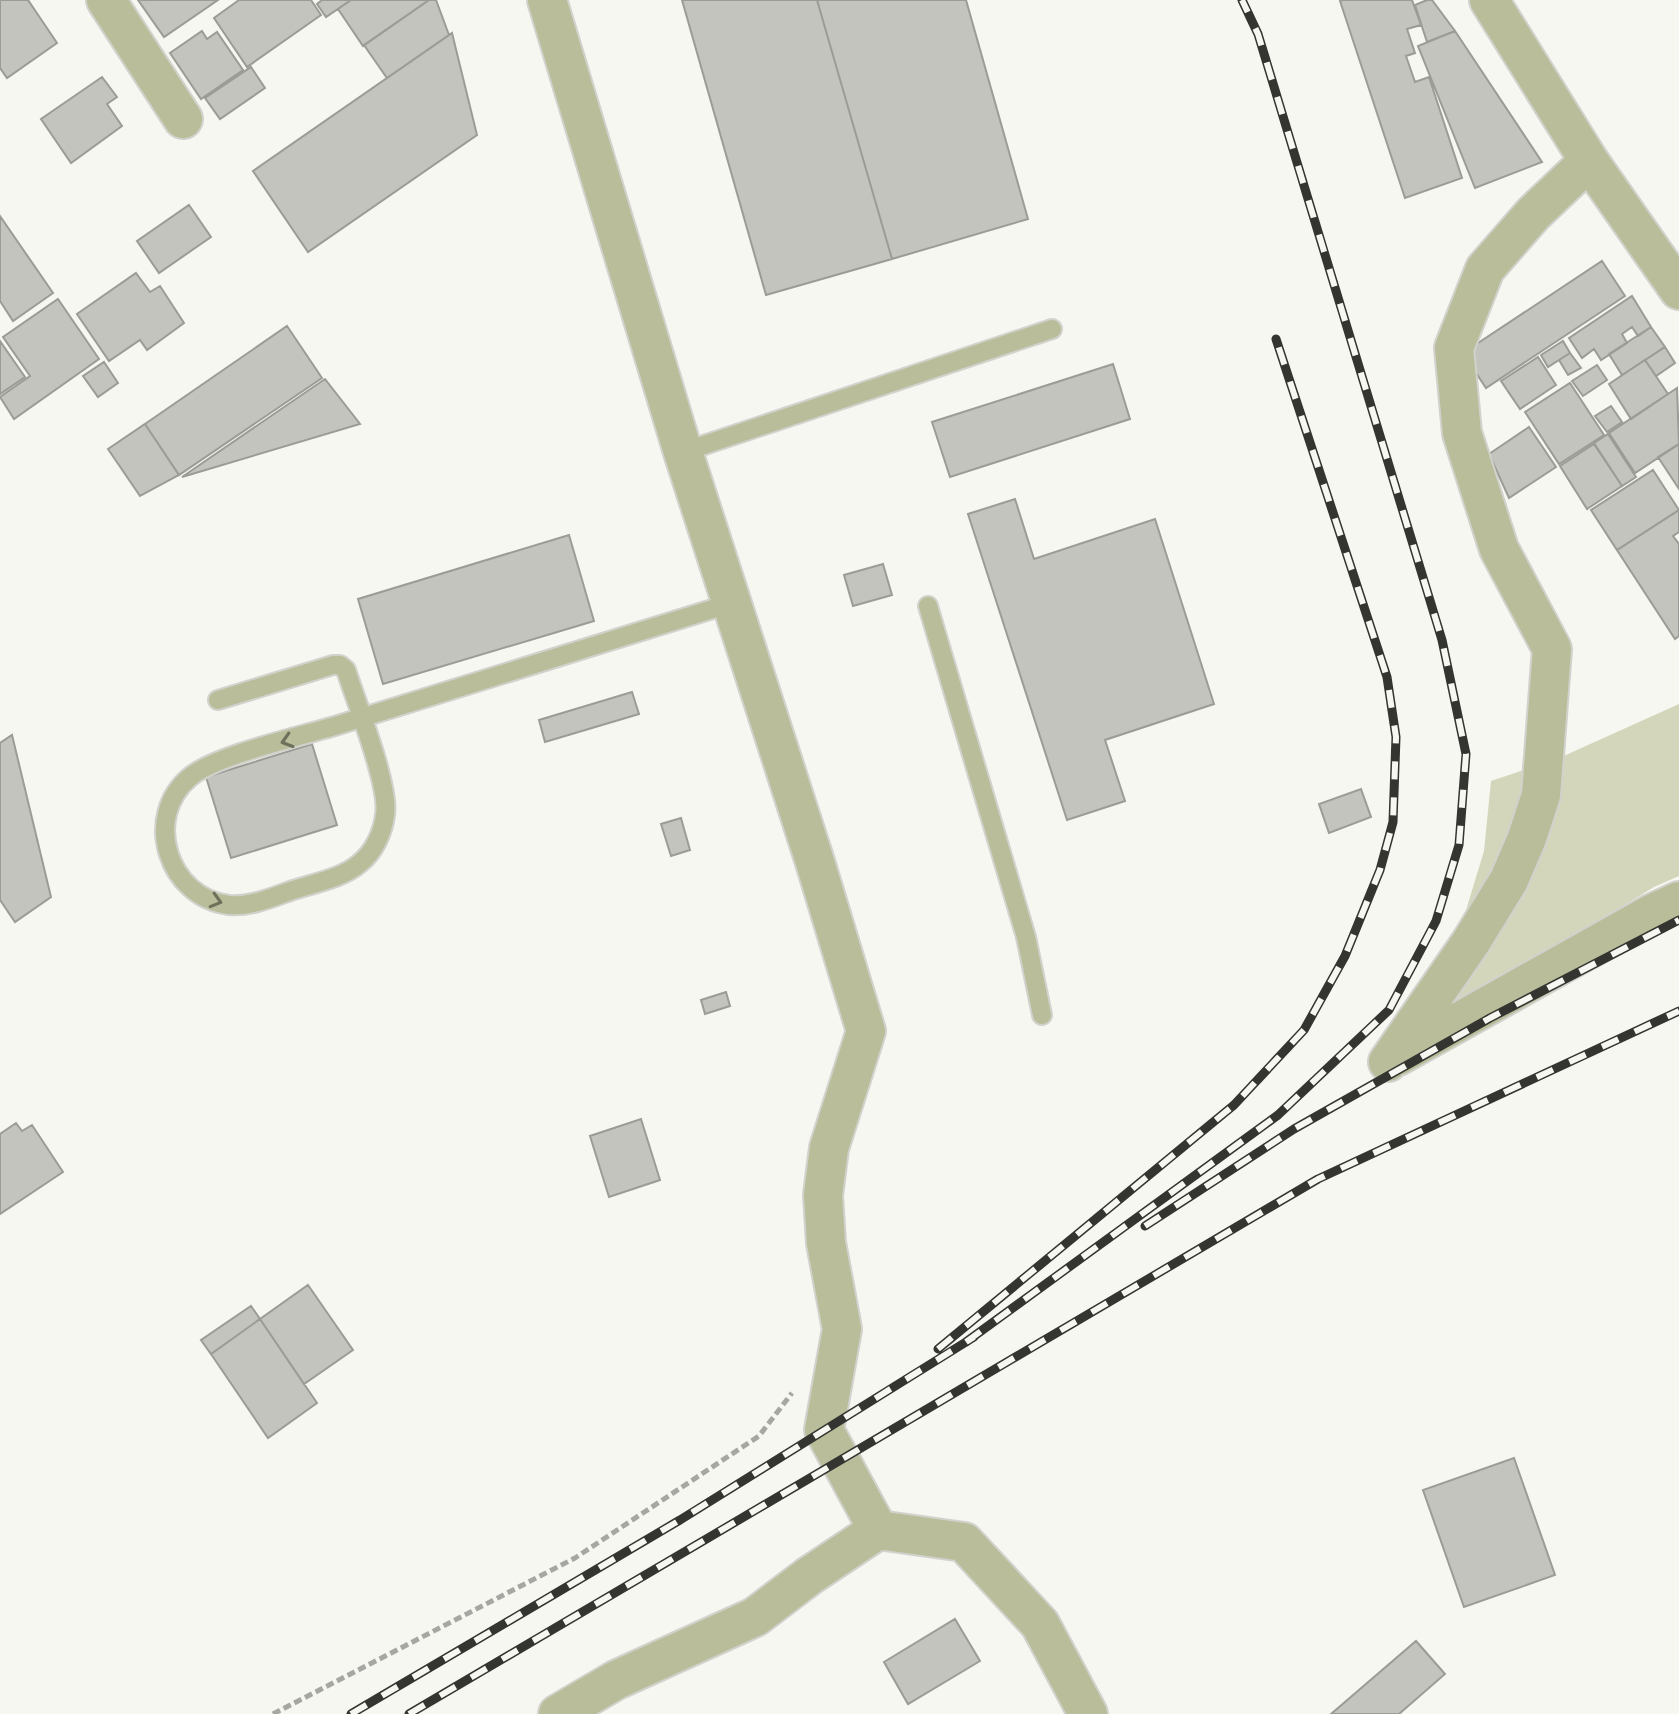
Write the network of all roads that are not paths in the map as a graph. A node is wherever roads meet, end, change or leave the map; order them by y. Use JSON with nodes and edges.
{"nodes":[{"id":1,"x":106,"y":0,"type":"edge"},
{"id":2,"x":547,"y":0,"type":"edge"},
{"id":3,"x":1489,"y":0,"type":"edge"},
{"id":4,"x":183,"y":119,"type":"dead end"},
{"id":5,"x":1589,"y":161,"type":"junction"},
{"id":6,"x":1679,"y":290,"type":"edge"},
{"id":7,"x":1052,"y":329,"type":"dead end"},
{"id":8,"x":683,"y":452,"type":"junction"},
{"id":9,"x":732,"y":603,"type":"junction"},
{"id":10,"x":928,"y":606,"type":"dead end"},
{"id":11,"x":218,"y":700,"type":"dead end"},
{"id":12,"x":362,"y":718,"type":"junction"},
{"id":13,"x":1679,"y":901,"type":"edge"},
{"id":14,"x":1042,"y":1015,"type":"dead end"},
{"id":15,"x":878,"y":1530,"type":"junction"},
{"id":16,"x":558,"y":1714,"type":"edge"},
{"id":17,"x":1088,"y":1714,"type":"edge"}],
"edges":[{"from":1,"to":4,"type":"street"},
{"from":2,"to":8,"type":"street"},
{"from":3,"to":5,"type":"street"},
{"from":5,"to":6,"type":"street"},
{"from":5,"to":13,"type":"street"},
{"from":7,"to":8,"type":"lane"},
{"from":8,"to":9,"type":"street"},
{"from":9,"to":12,"type":"lane"},
{"from":9,"to":15,"type":"street"},
{"from":10,"to":14,"type":"lane"},
{"from":11,"to":12,"type":"lane"},
{"from":12,"to":12,"type":"lane","one_way":true},
{"from":15,"to":16,"type":"street"},
{"from":15,"to":17,"type":"street"}]}
